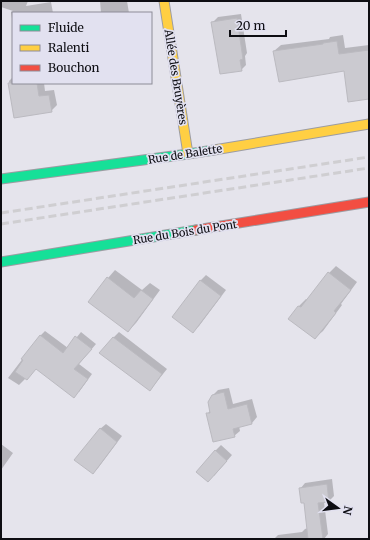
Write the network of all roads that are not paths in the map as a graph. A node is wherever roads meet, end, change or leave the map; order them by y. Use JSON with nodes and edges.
{"nodes":[{"id":1,"x":164,"y":1,"type":"edge"},
{"id":2,"x":369,"y":124,"type":"edge"},
{"id":3,"x":188,"y":154,"type":"junction"},
{"id":4,"x":1,"y":179,"type":"edge"},
{"id":5,"x":369,"y":202,"type":"edge"},
{"id":6,"x":1,"y":262,"type":"edge"}],
"edges":[{"from":1,"to":3,"type":"street","name":"Allée des Bruyères"},
{"from":2,"to":3,"type":"street","name":"Rue de Balette"},
{"from":3,"to":4,"type":"street","name":"Rue de Balette"},
{"from":5,"to":6,"type":"street","name":"Rue du Bois du Pont"}]}
